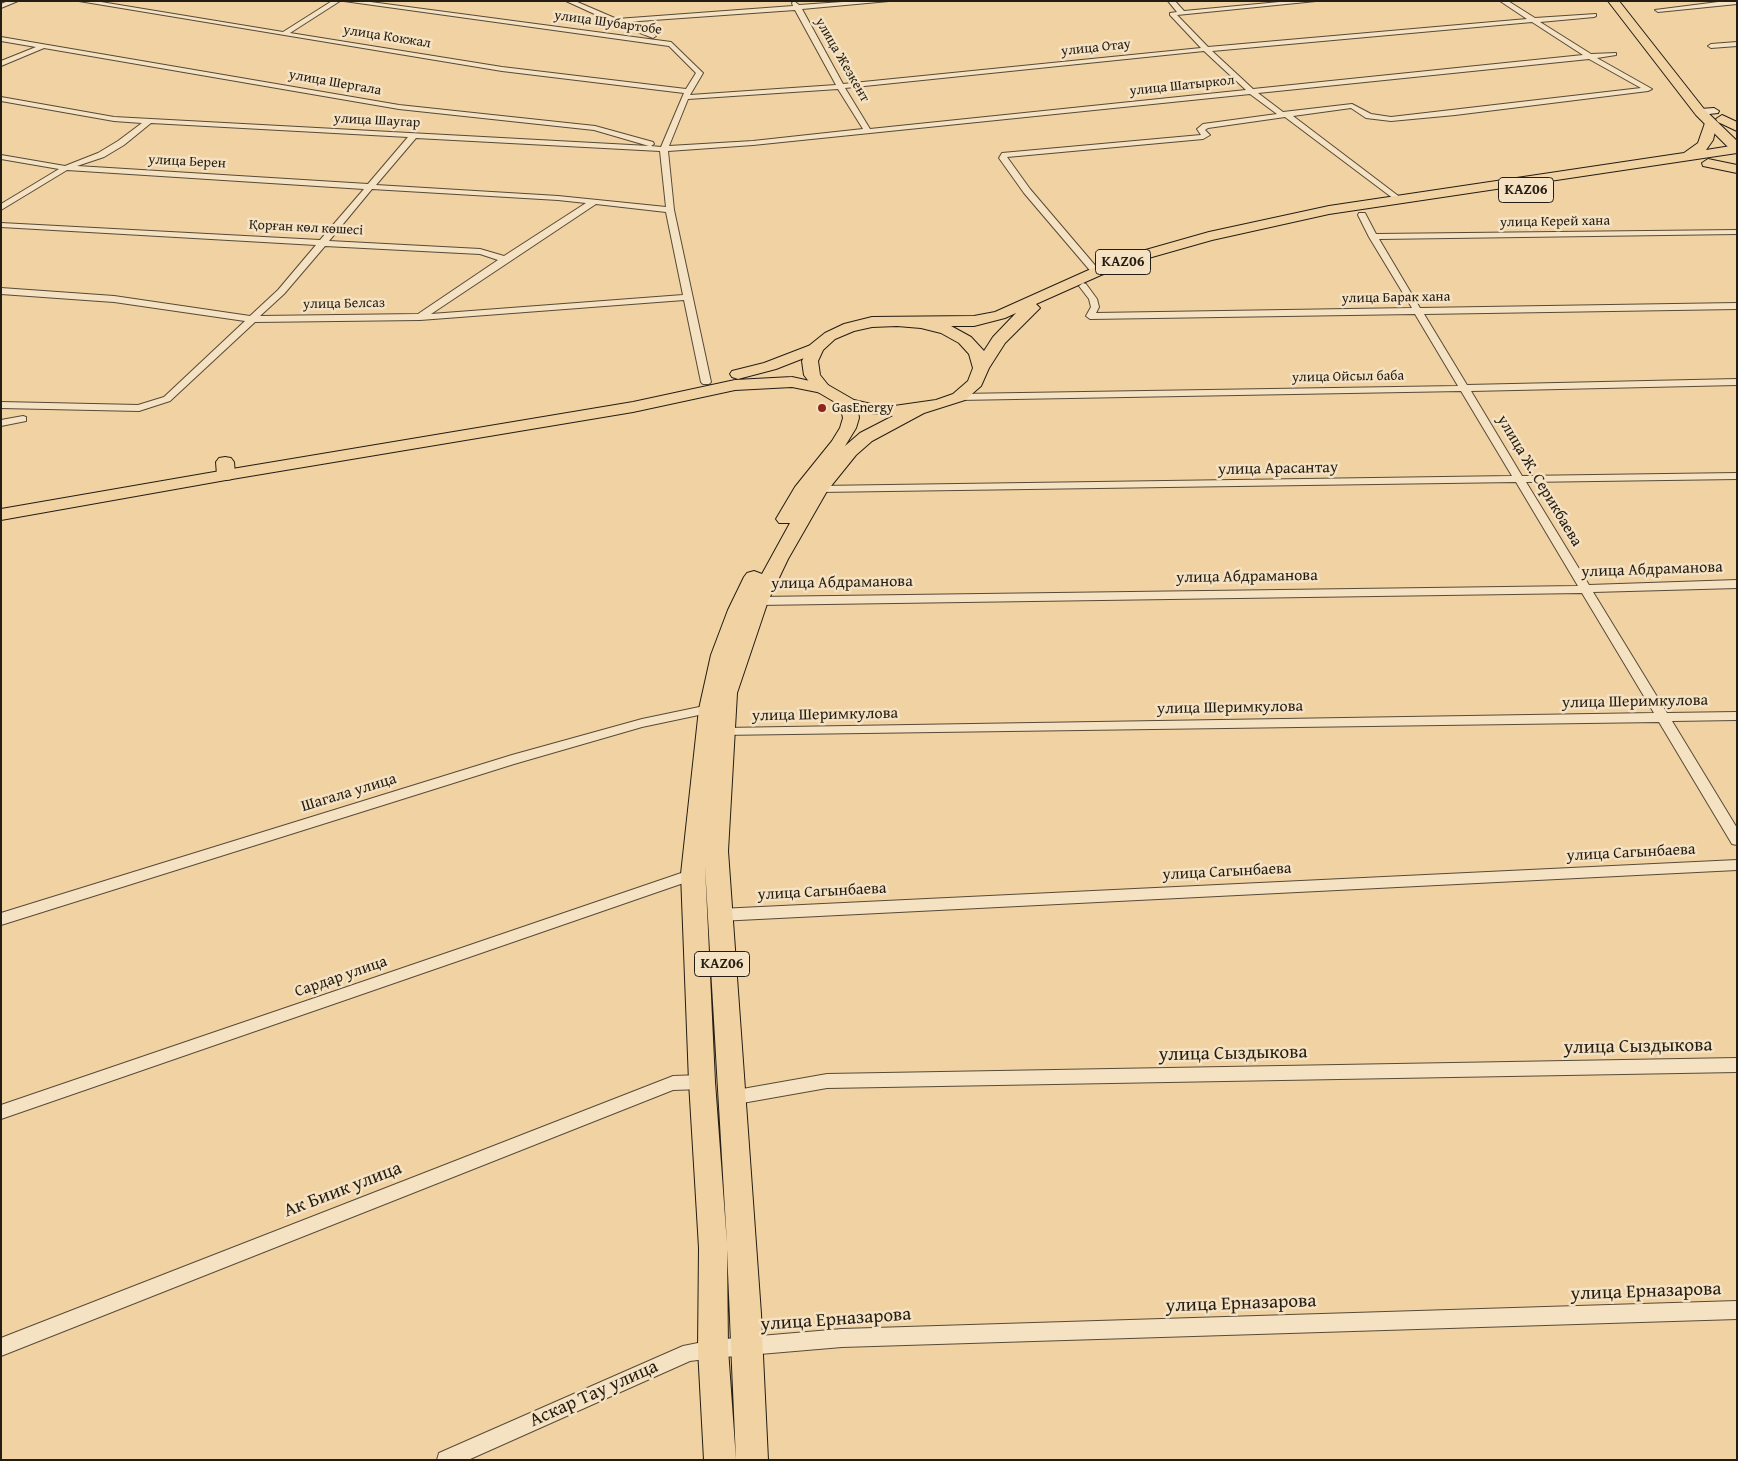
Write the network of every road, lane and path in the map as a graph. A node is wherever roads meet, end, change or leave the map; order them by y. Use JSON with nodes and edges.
{"nodes":[{"id":1,"x":15,"y":1,"type":"edge"},
{"id":2,"x":82,"y":1,"type":"edge"},
{"id":3,"x":337,"y":1,"type":"edge"},
{"id":4,"x":347,"y":1,"type":"edge"},
{"id":5,"x":569,"y":1,"type":"edge"},
{"id":6,"x":794,"y":1,"type":"edge"},
{"id":7,"x":886,"y":1,"type":"edge"},
{"id":8,"x":1171,"y":1,"type":"edge"},
{"id":9,"x":1313,"y":1,"type":"edge"},
{"id":10,"x":1503,"y":1,"type":"edge"},
{"id":11,"x":1613,"y":1,"type":"edge"},
{"id":12,"x":1626,"y":1,"type":"edge"},
{"id":13,"x":1737,"y":2,"type":"edge"},
{"id":14,"x":1,"y":6,"type":"edge"},
{"id":15,"x":798,"y":9,"type":"junction"},
{"id":16,"x":1658,"y":10,"type":"dead end"},
{"id":17,"x":1182,"y":13,"type":"junction"},
{"id":18,"x":1594,"y":15,"type":"dead end"},
{"id":19,"x":1532,"y":20,"type":"junction"},
{"id":20,"x":614,"y":21,"type":"junction"},
{"id":21,"x":284,"y":34,"type":"junction"},
{"id":22,"x":1,"y":39,"type":"edge"},
{"id":23,"x":672,"y":44,"type":"junction"},
{"id":24,"x":1737,"y":44,"type":"edge"},
{"id":25,"x":44,"y":46,"type":"junction"},
{"id":26,"x":1711,"y":46,"type":"dead end"},
{"id":27,"x":1206,"y":49,"type":"junction"},
{"id":28,"x":1614,"y":54,"type":"dead end"},
{"id":29,"x":1591,"y":56,"type":"junction"},
{"id":30,"x":1,"y":64,"type":"edge"},
{"id":31,"x":841,"y":87,"type":"junction"},
{"id":32,"x":1252,"y":92,"type":"junction"},
{"id":33,"x":687,"y":94,"type":"junction"},
{"id":34,"x":1,"y":99,"type":"edge"},
{"id":35,"x":1287,"y":115,"type":"junction"},
{"id":36,"x":1715,"y":118,"type":"junction"},
{"id":37,"x":150,"y":120,"type":"junction"},
{"id":38,"x":1737,"y":127,"type":"edge"},
{"id":39,"x":868,"y":131,"type":"junction"},
{"id":40,"x":413,"y":136,"type":"junction"},
{"id":41,"x":1737,"y":136,"type":"edge"},
{"id":42,"x":753,"y":143,"type":"joint"},
{"id":43,"x":664,"y":149,"type":"junction"},
{"id":44,"x":1737,"y":149,"type":"edge"},
{"id":45,"x":1,"y":157,"type":"edge"},
{"id":46,"x":1687,"y":157,"type":"junction"},
{"id":47,"x":1737,"y":159,"type":"edge"},
{"id":48,"x":1708,"y":163,"type":"junction"},
{"id":49,"x":66,"y":168,"type":"junction"},
{"id":50,"x":1737,"y":169,"type":"edge"},
{"id":51,"x":372,"y":186,"type":"junction"},
{"id":52,"x":1398,"y":200,"type":"junction"},
{"id":53,"x":594,"y":202,"type":"junction"},
{"id":54,"x":1,"y":208,"type":"edge"},
{"id":55,"x":670,"y":210,"type":"junction"},
{"id":56,"x":1362,"y":215,"type":"junction"},
{"id":57,"x":1,"y":225,"type":"edge"},
{"id":58,"x":1737,"y":232,"type":"edge"},
{"id":59,"x":1373,"y":237,"type":"junction"},
{"id":60,"x":324,"y":243,"type":"junction"},
{"id":61,"x":506,"y":259,"type":"junction"},
{"id":62,"x":1096,"y":272,"type":"junction"},
{"id":63,"x":1083,"y":286,"type":"junction"},
{"id":64,"x":1,"y":291,"type":"edge"},
{"id":65,"x":689,"y":297,"type":"junction"},
{"id":66,"x":1737,"y":306,"type":"edge"},
{"id":67,"x":1418,"y":312,"type":"junction"},
{"id":68,"x":420,"y":317,"type":"junction"},
{"id":69,"x":253,"y":319,"type":"junction"},
{"id":70,"x":922,"y":323,"type":"junction"},
{"id":71,"x":816,"y":348,"type":"junction"},
{"id":72,"x":981,"y":368,"type":"junction"},
{"id":73,"x":706,"y":382,"type":"junction"},
{"id":74,"x":1737,"y":382,"type":"edge"},
{"id":75,"x":1464,"y":387,"type":"junction"},
{"id":76,"x":822,"y":388,"type":"junction"},
{"id":77,"x":959,"y":396,"type":"junction"},
{"id":78,"x":848,"y":403,"type":"junction"},
{"id":79,"x":1,"y":405,"type":"edge"},
{"id":80,"x":919,"y":409,"type":"junction"},
{"id":81,"x":23,"y":420,"type":"dead end"},
{"id":82,"x":1,"y":423,"type":"edge"},
{"id":83,"x":225,"y":469,"type":"junction"},
{"id":84,"x":1737,"y":476,"type":"edge"},
{"id":85,"x":1520,"y":480,"type":"junction"},
{"id":86,"x":819,"y":489,"type":"junction"},
{"id":87,"x":1,"y":504,"type":"edge"},
{"id":88,"x":1,"y":515,"type":"edge"},
{"id":89,"x":1737,"y":584,"type":"edge"},
{"id":90,"x":1585,"y":589,"type":"junction"},
{"id":91,"x":758,"y":600,"type":"junction"},
{"id":92,"x":709,"y":709,"type":"junction"},
{"id":93,"x":1737,"y":716,"type":"edge"},
{"id":94,"x":1663,"y":718,"type":"junction"},
{"id":95,"x":724,"y":732,"type":"junction"},
{"id":96,"x":1737,"y":840,"type":"edge"},
{"id":97,"x":1737,"y":865,"type":"edge"},
{"id":98,"x":693,"y":874,"type":"junction"},
{"id":99,"x":719,"y":914,"type":"junction"},
{"id":100,"x":1,"y":919,"type":"edge"},
{"id":101,"x":1737,"y":1065,"type":"edge"},
{"id":102,"x":702,"y":1082,"type":"junction"},
{"id":103,"x":732,"y":1098,"type":"junction"},
{"id":104,"x":1,"y":1112,"type":"edge"},
{"id":105,"x":1737,"y":1310,"type":"edge"},
{"id":106,"x":1,"y":1347,"type":"edge"},
{"id":107,"x":747,"y":1347,"type":"junction"},
{"id":108,"x":713,"y":1349,"type":"junction"},
{"id":109,"x":446,"y":1460,"type":"edge"},
{"id":110,"x":720,"y":1460,"type":"edge"},
{"id":111,"x":752,"y":1460,"type":"edge"}],
"edges":[{"from":1,"to":14,"type":"street"},
{"from":2,"to":21,"type":"street","name":"улица Кокжал"},
{"from":3,"to":21,"type":"street"},
{"from":4,"to":23,"type":"street","name":"улица Шубартобе"},
{"from":5,"to":20,"type":"street"},
{"from":6,"to":15,"type":"street","name":"улица Жезкент"},
{"from":7,"to":15,"type":"street"},
{"from":8,"to":17,"type":"street"},
{"from":9,"to":17,"type":"street"},
{"from":10,"to":19,"type":"street"},
{"from":11,"to":36,"type":"main road"},
{"from":12,"to":36,"type":"main road"},
{"from":13,"to":16,"type":"street"},
{"from":15,"to":20,"type":"street"},
{"from":15,"to":31,"type":"street","name":"улица Жезкент"},
{"from":17,"to":27,"type":"street"},
{"from":18,"to":19,"type":"street","name":"улица Отау"},
{"from":19,"to":27,"type":"street","name":"улица Отау"},
{"from":19,"to":29,"type":"street"},
{"from":20,"to":23,"type":"street"},
{"from":21,"to":33,"type":"street","name":"улица Кокжал"},
{"from":22,"to":25,"type":"street","name":"улица Шергала"},
{"from":23,"to":33,"type":"street","name":"улица Шубартобе"},
{"from":24,"to":26,"type":"street"},
{"from":25,"to":30,"type":"street"},
{"from":25,"to":43,"type":"street","name":"улица Шергала"},
{"from":27,"to":31,"type":"street","name":"улица Отау"},
{"from":27,"to":32,"type":"street"},
{"from":28,"to":29,"type":"street","name":"улица Шатыркол"},
{"from":29,"to":32,"type":"street","name":"улица Шатыркол"},
{"from":29,"to":35,"type":"street"},
{"from":31,"to":33,"type":"street","name":"улица Отау"},
{"from":31,"to":39,"type":"street","name":"улица Жезкент"},
{"from":32,"to":35,"type":"street"},
{"from":32,"to":39,"type":"street","name":"улица Шатыркол"},
{"from":33,"to":43,"type":"street"},
{"from":34,"to":37,"type":"street","name":"улица Шаугар"},
{"from":35,"to":52,"type":"street"},
{"from":35,"to":62,"type":"street"},
{"from":36,"to":38,"type":"main road"},
{"from":36,"to":41,"type":"main road"},
{"from":36,"to":44,"type":"main road"},
{"from":36,"to":46,"type":"main road"},
{"from":37,"to":40,"type":"street","name":"улица Шаугар"},
{"from":37,"to":49,"type":"street"},
{"from":39,"to":42,"type":"street","name":"улица Шатыркол"},
{"from":40,"to":43,"type":"street","name":"улица Шаугар"},
{"from":40,"to":51,"type":"street"},
{"from":42,"to":43,"type":"street","name":"улица Шаугар"},
{"from":43,"to":55,"type":"street"},
{"from":44,"to":46,"type":"main road","number":"KАZ06"},
{"from":45,"to":49,"type":"street","name":"улица Берен"},
{"from":46,"to":52,"type":"main road","number":"KАZ06"},
{"from":47,"to":48,"type":"main road","number":"KАZ06"},
{"from":48,"to":50,"type":"main road"},
{"from":48,"to":56,"type":"main road","number":"KАZ06"},
{"from":49,"to":51,"type":"street","name":"улица Берен"},
{"from":49,"to":54,"type":"street"},
{"from":51,"to":53,"type":"street","name":"улица Берен"},
{"from":51,"to":60,"type":"street"},
{"from":52,"to":62,"type":"main road","number":"KАZ06"},
{"from":53,"to":55,"type":"street","name":"улица Берен"},
{"from":53,"to":61,"type":"street"},
{"from":55,"to":65,"type":"street"},
{"from":56,"to":59,"type":"street","name":"улица Ж. Серикбаева"},
{"from":56,"to":63,"type":"main road","number":"KАZ06"},
{"from":57,"to":60,"type":"street","name":"Қорған көл көшесі"},
{"from":58,"to":59,"type":"street","name":"улица Керей хана"},
{"from":59,"to":67,"type":"street","name":"улица Ж. Серикбаева"},
{"from":60,"to":61,"type":"street","name":"Қорған көл көшесі"},
{"from":60,"to":69,"type":"street"},
{"from":61,"to":68,"type":"street"},
{"from":62,"to":70,"type":"main road","number":"KАZ06"},
{"from":63,"to":67,"type":"street","name":"улица Барак хана"},
{"from":63,"to":72,"type":"main road","number":"KАZ06"},
{"from":64,"to":69,"type":"street","name":"улица Белсаз"},
{"from":65,"to":68,"type":"street","name":"улица Белсаз"},
{"from":65,"to":73,"type":"street"},
{"from":66,"to":67,"type":"street","name":"улица Барак хана"},
{"from":67,"to":75,"type":"street","name":"улица Ж. Серикбаева"},
{"from":68,"to":69,"type":"street","name":"улица Белсаз"},
{"from":69,"to":79,"type":"street"},
{"from":70,"to":71,"type":"main road","number":"KАZ06"},
{"from":70,"to":72,"type":"main road","number":"KАZ06"},
{"from":71,"to":73,"type":"main road"},
{"from":71,"to":76,"type":"main road"},
{"from":72,"to":77,"type":"main road","number":"KАZ06"},
{"from":73,"to":83,"type":"main road"},
{"from":74,"to":75,"type":"street","name":"улица Ойсыл баба"},
{"from":75,"to":77,"type":"street","name":"улица Ойсыл баба"},
{"from":75,"to":85,"type":"street","name":"улица Ж. Серикбаева"},
{"from":76,"to":78,"type":"main road","number":"KАZ06"},
{"from":76,"to":83,"type":"main road"},
{"from":77,"to":80,"type":"main road","number":"KАZ06"},
{"from":78,"to":80,"type":"main road","number":"KАZ06"},
{"from":78,"to":92,"type":"main road","number":"KАZ06"},
{"from":80,"to":86,"type":"main road","number":"KАZ06"},
{"from":81,"to":82,"type":"street"},
{"from":83,"to":87,"type":"main road"},
{"from":83,"to":88,"type":"main road"},
{"from":84,"to":85,"type":"street","name":"улица Арасантау"},
{"from":85,"to":86,"type":"street","name":"улица Арасантау"},
{"from":85,"to":90,"type":"street","name":"улица Ж. Серикбаева"},
{"from":86,"to":91,"type":"main road","number":"KАZ06"},
{"from":89,"to":90,"type":"street","name":"улица Абдраманова"},
{"from":90,"to":91,"type":"street","name":"улица Абдраманова"},
{"from":90,"to":94,"type":"street","name":"улица Ж. Серикбаева"},
{"from":91,"to":95,"type":"main road","number":"KАZ06"},
{"from":92,"to":98,"type":"main road","number":"KАZ06"},
{"from":92,"to":100,"type":"street","name":"Шагала улица"},
{"from":93,"to":94,"type":"street","name":"улица Шеримкулова"},
{"from":94,"to":95,"type":"street","name":"улица Шеримкулова"},
{"from":94,"to":96,"type":"street","name":"улица Ж. Серикбаева"},
{"from":95,"to":99,"type":"main road","number":"KАZ06"},
{"from":97,"to":99,"type":"street","name":"улица Сагынбаева"},
{"from":98,"to":102,"type":"main road","number":"KАZ06"},
{"from":98,"to":104,"type":"street","name":"Сардар улица"},
{"from":99,"to":103,"type":"main road","number":"KАZ06"},
{"from":101,"to":103,"type":"street","name":"улица Сыздыкова"},
{"from":102,"to":106,"type":"street","name":"Ак Биик улица"},
{"from":102,"to":108,"type":"main road","number":"KАZ06"},
{"from":103,"to":107,"type":"main road","number":"KАZ06"},
{"from":105,"to":107,"type":"street","name":"улица Ерназарова"},
{"from":107,"to":108,"type":"street","name":"Аскар Тау улица"},
{"from":107,"to":111,"type":"main road","number":"KАZ06"},
{"from":108,"to":109,"type":"street","name":"Аскар Тау улица"},
{"from":108,"to":110,"type":"main road","number":"KАZ06"}]}
